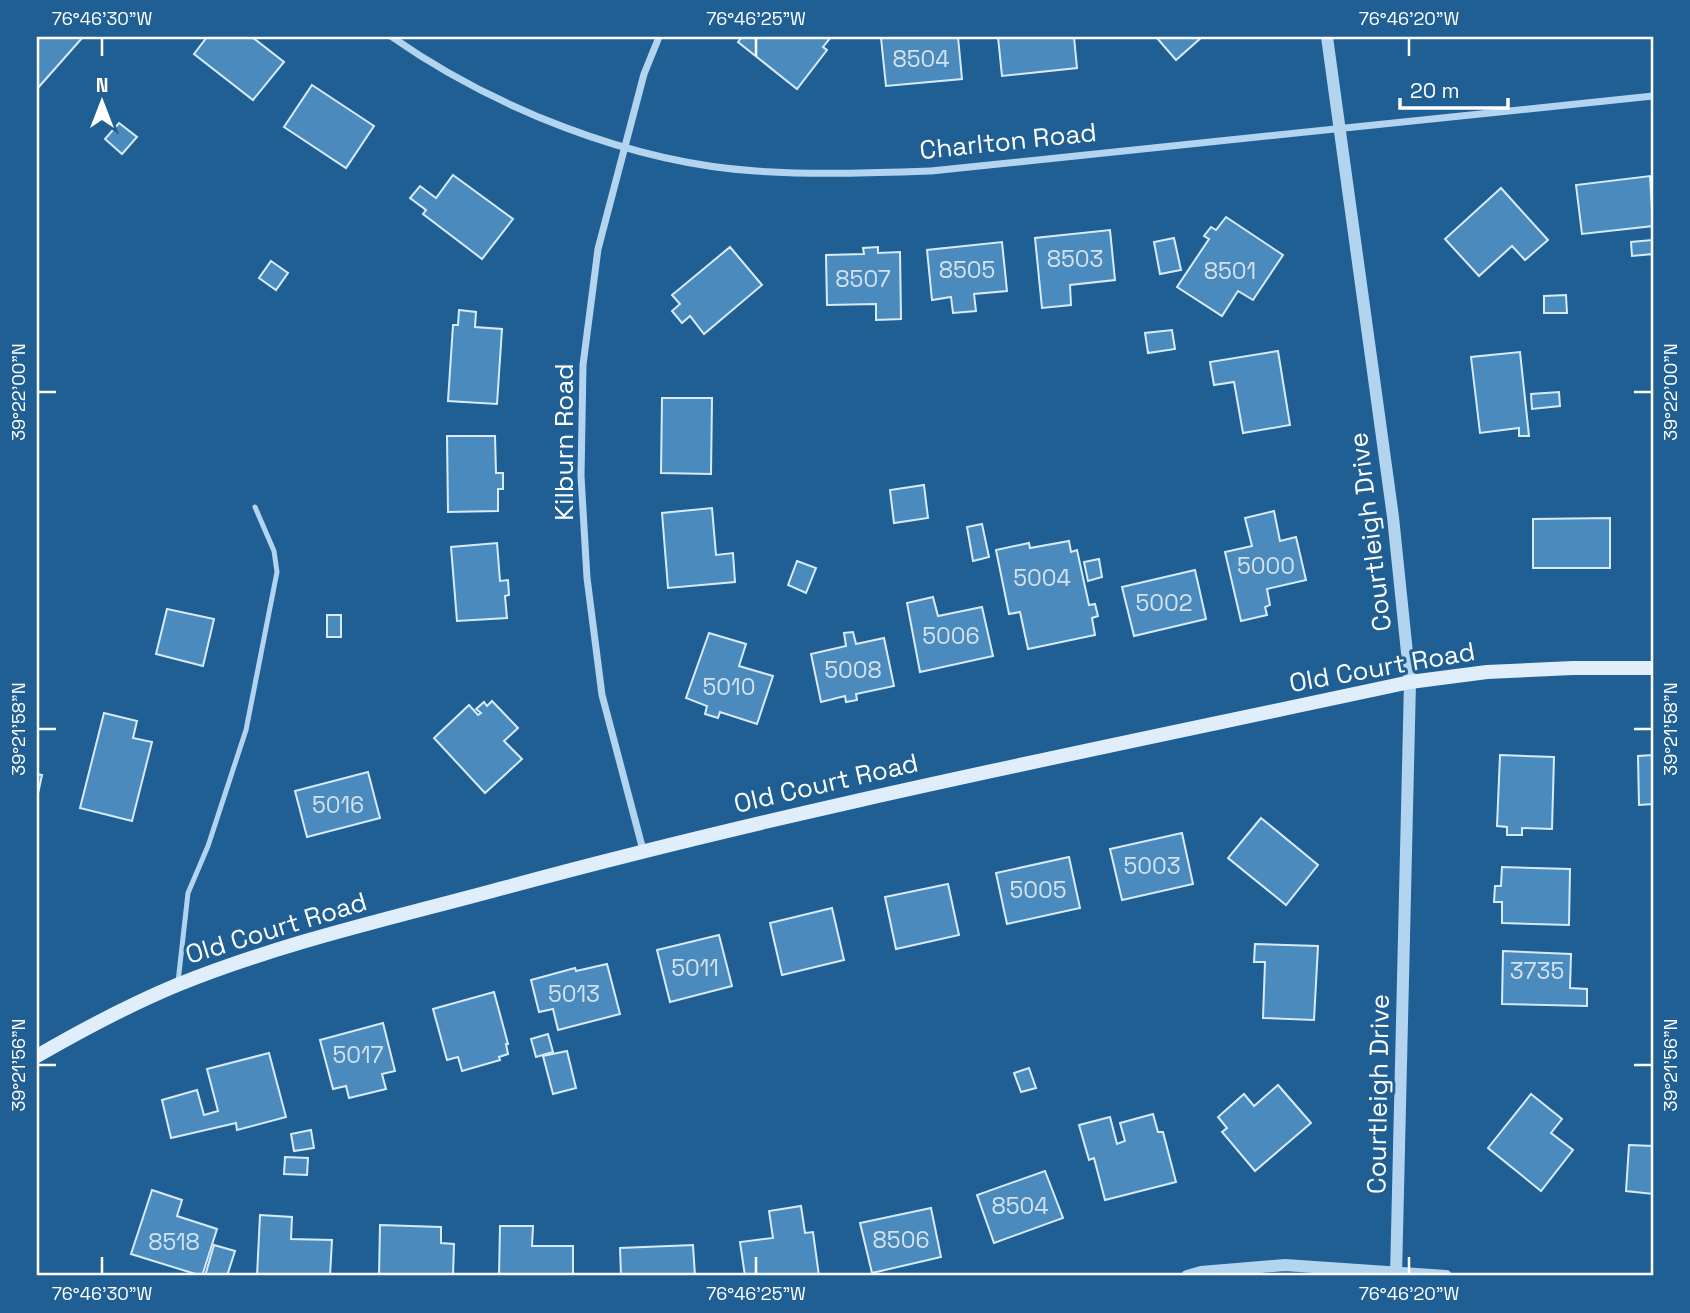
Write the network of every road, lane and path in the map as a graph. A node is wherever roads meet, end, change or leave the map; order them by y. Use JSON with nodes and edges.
{"nodes":[{"id":1,"x":392,"y":37,"type":"edge"},
{"id":2,"x":659,"y":37,"type":"edge"},
{"id":3,"x":1327,"y":37,"type":"edge"},
{"id":4,"x":1653,"y":96,"type":"edge"},
{"id":5,"x":1341,"y":128,"type":"junction"},
{"id":6,"x":623,"y":148,"type":"junction"},
{"id":7,"x":255,"y":507,"type":"dead end"},
{"id":8,"x":1653,"y":668,"type":"edge"},
{"id":9,"x":1410,"y":682,"type":"junction"},
{"id":10,"x":643,"y":850,"type":"junction"},
{"id":11,"x":178,"y":985,"type":"junction"},
{"id":12,"x":37,"y":1056,"type":"edge"},
{"id":13,"x":1396,"y":1274,"type":"edge"},
{"id":14,"x":1187,"y":1276,"type":"edge"},
{"id":15,"x":1446,"y":1276,"type":"edge"}],
"edges":[{"from":1,"to":6,"type":"street","name":"Charlton Road"},
{"from":2,"to":6,"type":"street","name":"Kilburn Road"},
{"from":3,"to":5,"type":"street","name":"Courtleigh Drive"},
{"from":4,"to":5,"type":"street","name":"Charlton Road"},
{"from":5,"to":6,"type":"street","name":"Charlton Road"},
{"from":5,"to":9,"type":"street","name":"Courtleigh Drive"},
{"from":6,"to":10,"type":"street","name":"Kilburn Road"},
{"from":7,"to":11,"type":"lane"},
{"from":8,"to":9,"type":"main road","name":"Old Court Road"},
{"from":9,"to":10,"type":"main road","name":"Old Court Road"},
{"from":9,"to":13,"type":"street","name":"Courtleigh Drive"},
{"from":10,"to":11,"type":"main road","name":"Old Court Road"},
{"from":11,"to":12,"type":"main road","name":"Old Court Road"},
{"from":13,"to":14,"type":"street"},
{"from":13,"to":15,"type":"street"}]}
